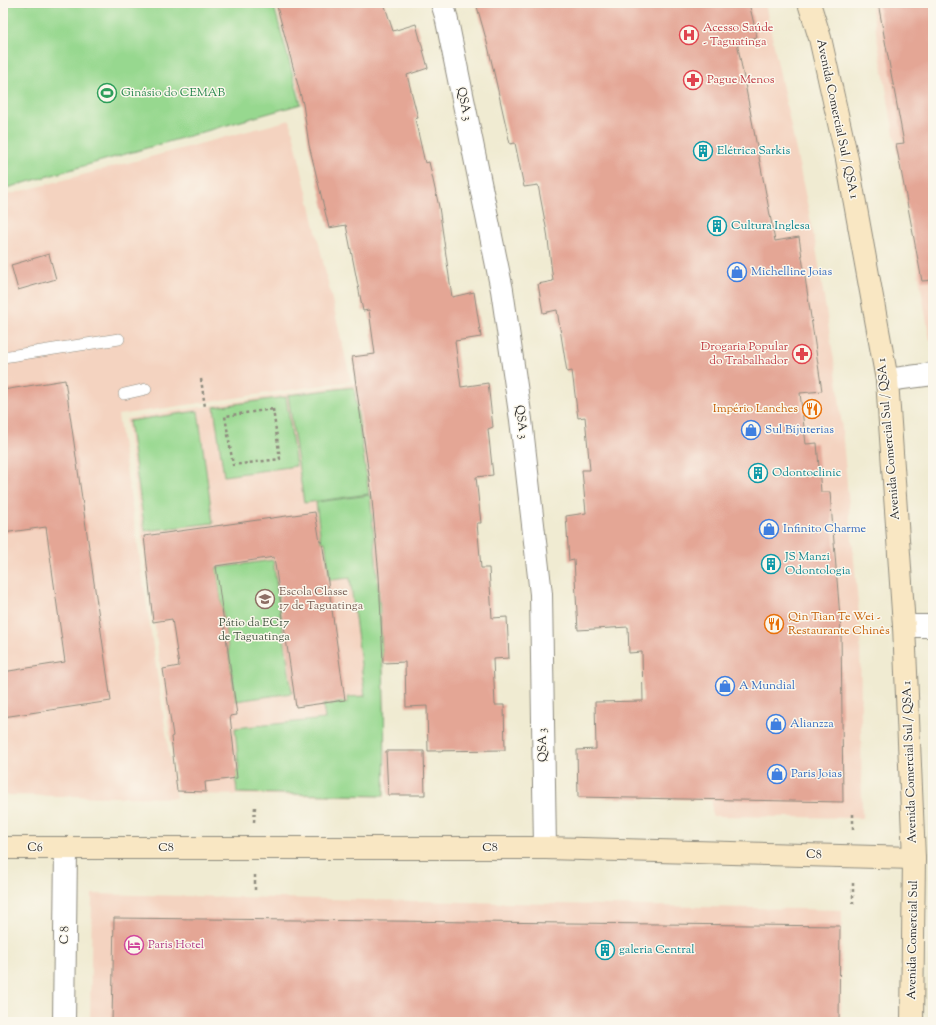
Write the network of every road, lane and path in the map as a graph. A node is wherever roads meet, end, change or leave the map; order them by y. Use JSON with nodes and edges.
{"nodes":[{"id":1,"x":442,"y":3,"type":"edge"},
{"id":2,"x":809,"y":3,"type":"edge"},
{"id":3,"x":120,"y":339,"type":"dead end"},
{"id":4,"x":3,"y":358,"type":"edge"},
{"id":5,"x":933,"y":374,"type":"edge"},
{"id":6,"x":202,"y":379,"type":"dead end"},
{"id":7,"x":887,"y":380,"type":"junction"},
{"id":8,"x":146,"y":389,"type":"dead end"},
{"id":9,"x":124,"y":394,"type":"dead end"},
{"id":10,"x":205,"y":407,"type":"dead end"},
{"id":11,"x":256,"y":462,"type":"joint"},
{"id":12,"x":904,"y":626,"type":"junction"},
{"id":13,"x":933,"y":626,"type":"edge"},
{"id":14,"x":3,"y":848,"type":"edge"},
{"id":15,"x":545,"y":848,"type":"junction"},
{"id":16,"x":66,"y":849,"type":"junction"},
{"id":17,"x":914,"y":858,"type":"junction"},
{"id":18,"x":64,"y":1022,"type":"edge"},
{"id":19,"x":912,"y":1022,"type":"edge"}],
"edges":[{"from":1,"to":15,"type":"street","name":"QSA 3"},
{"from":2,"to":7,"type":"main road","name":"Avenida Comercial Sul / QSA 1"},
{"from":3,"to":4,"type":"lane"},
{"from":5,"to":7,"type":"street"},
{"from":6,"to":10,"type":"path"},
{"from":7,"to":12,"type":"main road","name":"Avenida Comercial Sul / QSA 1"},
{"from":8,"to":9,"type":"lane"},
{"from":11,"to":11,"type":"path"},
{"from":12,"to":13,"type":"street"},
{"from":12,"to":17,"type":"main road","name":"Avenida Comercial Sul / QSA 1"},
{"from":14,"to":16,"type":"main road","name":"C6"},
{"from":15,"to":16,"type":"main road","name":"C8"},
{"from":15,"to":17,"type":"main road","name":"C8"},
{"from":16,"to":18,"type":"street","name":"C 8"},
{"from":17,"to":19,"type":"main road","name":"Avenida Comercial Sul"}]}
